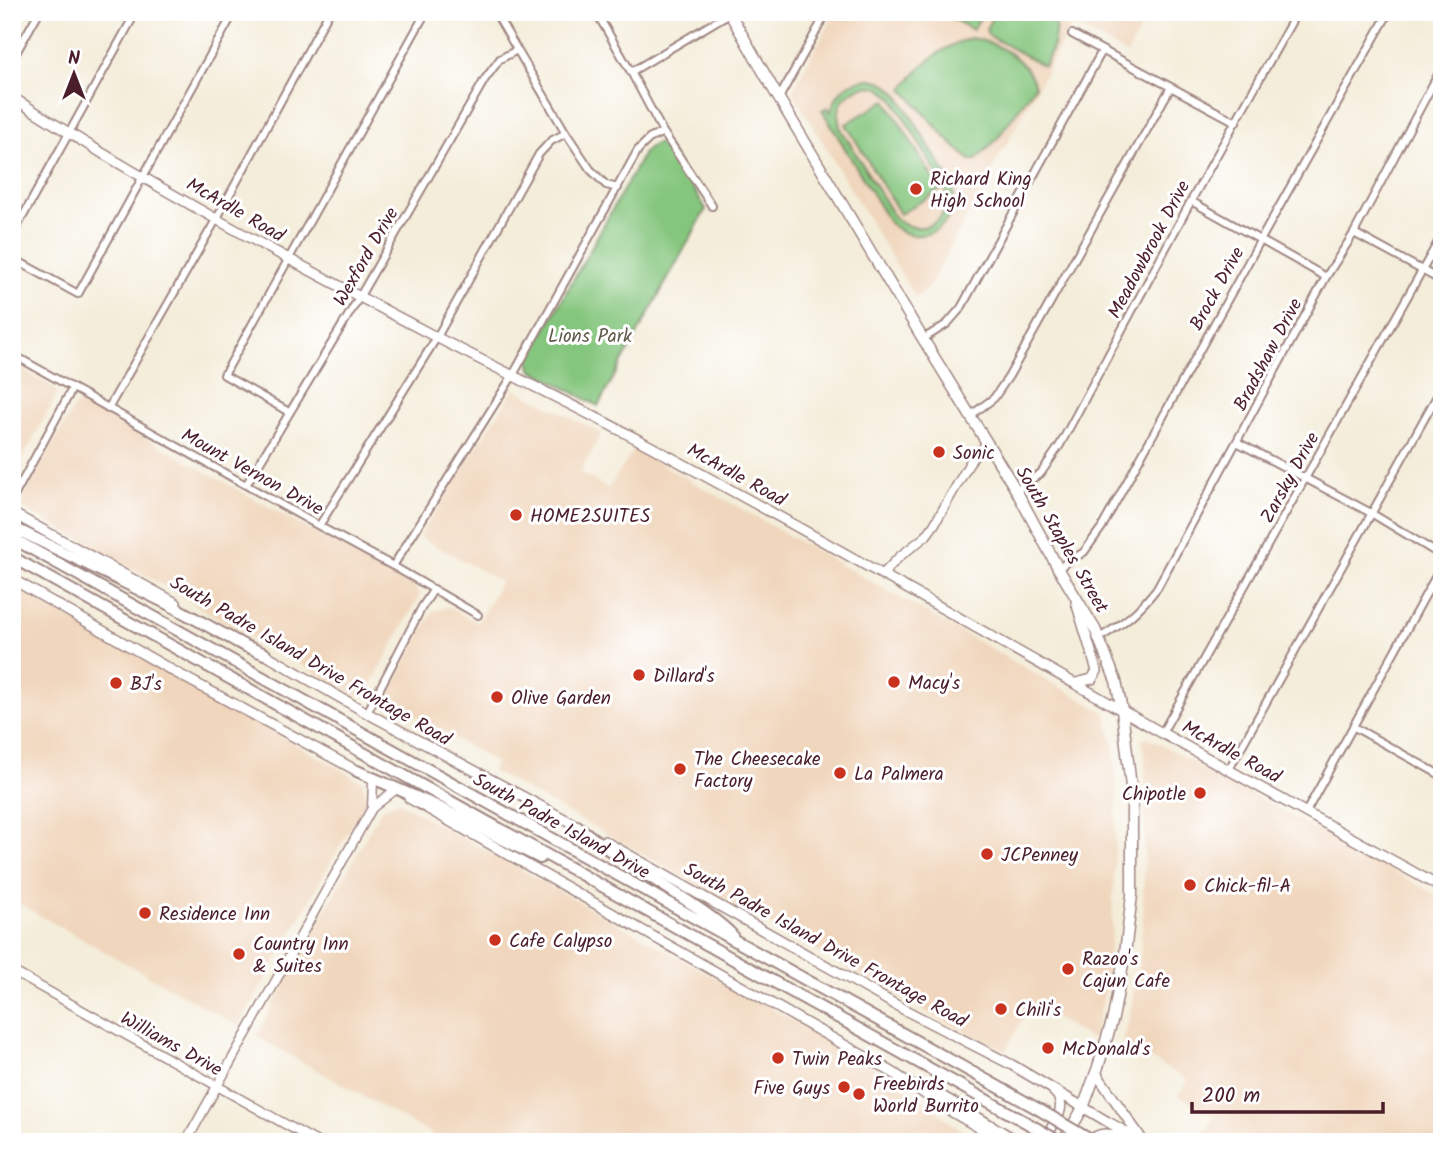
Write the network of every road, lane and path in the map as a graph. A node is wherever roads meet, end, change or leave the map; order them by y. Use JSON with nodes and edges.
{"nodes":[{"id":1,"x":39,"y":12,"type":"edge"},
{"id":2,"x":136,"y":12,"type":"edge"},
{"id":3,"x":233,"y":12,"type":"edge"},
{"id":4,"x":329,"y":12,"type":"edge"},
{"id":5,"x":426,"y":12,"type":"edge"},
{"id":6,"x":495,"y":12,"type":"edge"},
{"id":7,"x":596,"y":12,"type":"edge"},
{"id":8,"x":827,"y":12,"type":"edge"},
{"id":9,"x":1297,"y":12,"type":"edge"},
{"id":10,"x":1389,"y":12,"type":"edge"},
{"id":11,"x":731,"y":13,"type":"edge"},
{"id":12,"x":1072,"y":34,"type":"dead end"},
{"id":13,"x":517,"y":50,"type":"junction"},
{"id":14,"x":1102,"y":51,"type":"junction"},
{"id":15,"x":12,"y":60,"type":"edge"},
{"id":16,"x":1442,"y":67,"type":"edge"},
{"id":17,"x":631,"y":72,"type":"junction"},
{"id":18,"x":1171,"y":87,"type":"junction"},
{"id":19,"x":12,"y":97,"type":"edge"},
{"id":20,"x":779,"y":98,"type":"junction"},
{"id":21,"x":1236,"y":122,"type":"junction"},
{"id":22,"x":663,"y":132,"type":"junction"},
{"id":23,"x":68,"y":133,"type":"junction"},
{"id":24,"x":566,"y":133,"type":"junction"},
{"id":25,"x":142,"y":177,"type":"junction"},
{"id":26,"x":618,"y":188,"type":"junction"},
{"id":27,"x":1191,"y":201,"type":"junction"},
{"id":28,"x":712,"y":206,"type":"dead end"},
{"id":29,"x":217,"y":218,"type":"junction"},
{"id":30,"x":1354,"y":233,"type":"junction"},
{"id":31,"x":1442,"y":235,"type":"edge"},
{"id":32,"x":12,"y":236,"type":"edge"},
{"id":33,"x":1261,"y":239,"type":"junction"},
{"id":34,"x":12,"y":258,"type":"edge"},
{"id":35,"x":288,"y":259,"type":"junction"},
{"id":36,"x":1422,"y":271,"type":"junction"},
{"id":37,"x":1326,"y":277,"type":"junction"},
{"id":38,"x":1442,"y":281,"type":"edge"},
{"id":39,"x":360,"y":296,"type":"junction"},
{"id":40,"x":437,"y":337,"type":"junction"},
{"id":41,"x":923,"y":340,"type":"junction"},
{"id":42,"x":12,"y":355,"type":"edge"},
{"id":43,"x":513,"y":375,"type":"junction"},
{"id":44,"x":1442,"y":387,"type":"edge"},
{"id":45,"x":72,"y":389,"type":"junction"},
{"id":46,"x":108,"y":409,"type":"junction"},
{"id":47,"x":289,"y":412,"type":"junction"},
{"id":48,"x":970,"y":416,"type":"junction"},
{"id":49,"x":1237,"y":442,"type":"junction"},
{"id":50,"x":987,"y":444,"type":"junction"},
{"id":51,"x":1305,"y":479,"type":"junction"},
{"id":52,"x":246,"y":485,"type":"junction"},
{"id":53,"x":1016,"y":490,"type":"junction"},
{"id":54,"x":12,"y":500,"type":"edge"},
{"id":55,"x":12,"y":513,"type":"edge"},
{"id":56,"x":1370,"y":513,"type":"junction"},
{"id":57,"x":319,"y":526,"type":"junction"},
{"id":58,"x":12,"y":527,"type":"edge"},
{"id":59,"x":12,"y":538,"type":"edge"},
{"id":60,"x":1442,"y":556,"type":"edge"},
{"id":61,"x":12,"y":557,"type":"edge"},
{"id":62,"x":1442,"y":565,"type":"edge"},
{"id":63,"x":393,"y":566,"type":"junction"},
{"id":64,"x":1058,"y":568,"type":"junction"},
{"id":65,"x":883,"y":574,"type":"junction"},
{"id":66,"x":12,"y":579,"type":"edge"},
{"id":67,"x":434,"y":589,"type":"junction"},
{"id":68,"x":1074,"y":594,"type":"junction"},
{"id":69,"x":478,"y":615,"type":"dead end"},
{"id":70,"x":1099,"y":638,"type":"junction"},
{"id":71,"x":265,"y":654,"type":"junction"},
{"id":72,"x":1074,"y":684,"type":"junction"},
{"id":73,"x":1122,"y":710,"type":"junction"},
{"id":74,"x":368,"y":713,"type":"junction"},
{"id":75,"x":1354,"y":727,"type":"junction"},
{"id":76,"x":1162,"y":733,"type":"junction"},
{"id":77,"x":1229,"y":769,"type":"junction"},
{"id":78,"x":357,"y":771,"type":"junction"},
{"id":79,"x":1442,"y":776,"type":"edge"},
{"id":80,"x":373,"y":780,"type":"junction"},
{"id":81,"x":395,"y":790,"type":"junction"},
{"id":82,"x":372,"y":808,"type":"junction"},
{"id":83,"x":1306,"y":812,"type":"junction"},
{"id":84,"x":577,"y":826,"type":"junction"},
{"id":85,"x":582,"y":874,"type":"junction"},
{"id":86,"x":1442,"y":888,"type":"edge"},
{"id":87,"x":741,"y":945,"type":"junction"},
{"id":88,"x":12,"y":971,"type":"edge"},
{"id":89,"x":1012,"y":1065,"type":"junction"},
{"id":90,"x":1096,"y":1073,"type":"junction"},
{"id":91,"x":217,"y":1086,"type":"junction"},
{"id":92,"x":925,"y":1094,"type":"junction"},
{"id":93,"x":1083,"y":1108,"type":"junction"},
{"id":94,"x":186,"y":1142,"type":"edge"},
{"id":95,"x":317,"y":1142,"type":"edge"},
{"id":96,"x":1003,"y":1142,"type":"edge"},
{"id":97,"x":1019,"y":1142,"type":"edge"},
{"id":98,"x":1042,"y":1142,"type":"edge"},
{"id":99,"x":1061,"y":1142,"type":"edge"},
{"id":100,"x":1092,"y":1142,"type":"edge"},
{"id":101,"x":1144,"y":1142,"type":"edge"}],
"edges":[{"from":1,"to":15,"type":"street"},
{"from":2,"to":23,"type":"street"},
{"from":3,"to":25,"type":"street"},
{"from":4,"to":29,"type":"street"},
{"from":5,"to":35,"type":"street"},
{"from":6,"to":13,"type":"street"},
{"from":7,"to":17,"type":"street"},
{"from":8,"to":20,"type":"street"},
{"from":9,"to":21,"type":"street","name":"Meadowbrook Drive"},
{"from":10,"to":33,"type":"street","name":"Brock Drive"},
{"from":11,"to":17,"type":"street"},
{"from":11,"to":20,"type":"main road","name":"South Staples Street"},
{"from":12,"to":14,"type":"street"},
{"from":13,"to":24,"type":"street"},
{"from":13,"to":39,"type":"street","name":"Wexford Drive"},
{"from":14,"to":18,"type":"street"},
{"from":14,"to":41,"type":"street"},
{"from":16,"to":30,"type":"street","name":"Bradshaw Drive"},
{"from":17,"to":22,"type":"street"},
{"from":18,"to":21,"type":"street"},
{"from":18,"to":48,"type":"street"},
{"from":19,"to":23,"type":"main road","name":"McArdle Road"},
{"from":20,"to":41,"type":"main road","name":"South Staples Street"},
{"from":21,"to":27,"type":"street","name":"Meadowbrook Drive"},
{"from":22,"to":26,"type":"street"},
{"from":22,"to":28,"type":"street"},
{"from":23,"to":25,"type":"main road","name":"McArdle Road"},
{"from":23,"to":32,"type":"street"},
{"from":24,"to":26,"type":"street"},
{"from":24,"to":40,"type":"street"},
{"from":25,"to":29,"type":"main road","name":"McArdle Road"},
{"from":25,"to":34,"type":"street"},
{"from":26,"to":43,"type":"street"},
{"from":27,"to":33,"type":"street"},
{"from":27,"to":53,"type":"street","name":"Meadowbrook Drive"},
{"from":29,"to":35,"type":"main road","name":"McArdle Road"},
{"from":29,"to":46,"type":"street"},
{"from":30,"to":36,"type":"street"},
{"from":30,"to":37,"type":"street","name":"Bradshaw Drive"},
{"from":31,"to":36,"type":"street","name":"Zarsky Drive"},
{"from":33,"to":37,"type":"street"},
{"from":33,"to":64,"type":"street","name":"Brock Drive"},
{"from":35,"to":39,"type":"main road","name":"McArdle Road"},
{"from":35,"to":47,"type":"street"},
{"from":36,"to":38,"type":"street"},
{"from":36,"to":51,"type":"street","name":"Zarsky Drive"},
{"from":37,"to":49,"type":"street","name":"Bradshaw Drive"},
{"from":39,"to":40,"type":"main road","name":"McArdle Road"},
{"from":39,"to":47,"type":"street","name":"Wexford Drive"},
{"from":40,"to":43,"type":"main road","name":"McArdle Road"},
{"from":40,"to":57,"type":"street"},
{"from":41,"to":48,"type":"main road","name":"South Staples Street"},
{"from":42,"to":45,"type":"street","name":"Mount Vernon Drive"},
{"from":43,"to":63,"type":"street"},
{"from":43,"to":65,"type":"main road","name":"McArdle Road"},
{"from":44,"to":56,"type":"street"},
{"from":45,"to":46,"type":"street","name":"Mount Vernon Drive"},
{"from":45,"to":54,"type":"street"},
{"from":46,"to":52,"type":"street","name":"Mount Vernon Drive"},
{"from":47,"to":52,"type":"street","name":"Wexford Drive"},
{"from":48,"to":50,"type":"main road","name":"South Staples Street"},
{"from":49,"to":51,"type":"street"},
{"from":49,"to":70,"type":"street","name":"Bradshaw Drive"},
{"from":50,"to":53,"type":"main road","name":"South Staples Street"},
{"from":50,"to":65,"type":"street"},
{"from":51,"to":56,"type":"street"},
{"from":51,"to":76,"type":"street","name":"Zarsky Drive"},
{"from":52,"to":57,"type":"street","name":"Mount Vernon Drive"},
{"from":53,"to":64,"type":"main road","name":"South Staples Street"},
{"from":55,"to":71,"type":"main road","name":"South Padre Island Drive Frontage Road"},
{"from":56,"to":60,"type":"street"},
{"from":56,"to":77,"type":"street"},
{"from":57,"to":63,"type":"street","name":"Mount Vernon Drive"},
{"from":58,"to":71,"type":"highway"},
{"from":59,"to":87,"type":"highway","name":"South Padre Island Drive"},
{"from":61,"to":85,"type":"highway","name":"South Padre Island Drive"},
{"from":62,"to":75,"type":"street"},
{"from":63,"to":67,"type":"street","name":"Mount Vernon Drive"},
{"from":64,"to":68,"type":"main road","name":"South Staples Street"},
{"from":65,"to":72,"type":"main road","name":"McArdle Road"},
{"from":66,"to":78,"type":"main road"},
{"from":67,"to":69,"type":"street","name":"Mount Vernon Drive"},
{"from":67,"to":74,"type":"street"},
{"from":68,"to":70,"type":"main road","name":"South Staples Street"},
{"from":68,"to":72,"type":"main road"},
{"from":70,"to":73,"type":"main road","name":"South Staples Street"},
{"from":71,"to":74,"type":"main road","name":"South Padre Island Drive Frontage Road"},
{"from":72,"to":73,"type":"main road","name":"McArdle Road"},
{"from":73,"to":76,"type":"main road","name":"McArdle Road"},
{"from":73,"to":90,"type":"main road","name":"South Staples Street"},
{"from":74,"to":84,"type":"main road","name":"South Padre Island Drive Frontage Road"},
{"from":75,"to":79,"type":"street"},
{"from":75,"to":83,"type":"street"},
{"from":76,"to":77,"type":"main road","name":"McArdle Road"},
{"from":77,"to":83,"type":"main road","name":"McArdle Road"},
{"from":78,"to":80,"type":"main road"},
{"from":78,"to":85,"type":"highway"},
{"from":80,"to":81,"type":"main road"},
{"from":80,"to":82,"type":"street"},
{"from":81,"to":82,"type":"street"},
{"from":81,"to":92,"type":"main road"},
{"from":82,"to":91,"type":"street"},
{"from":83,"to":86,"type":"main road","name":"McArdle Road"},
{"from":84,"to":87,"type":"highway"},
{"from":84,"to":89,"type":"main road","name":"South Padre Island Drive Frontage Road"},
{"from":85,"to":99,"type":"highway","name":"South Padre Island Drive","bridge":true},
{"from":87,"to":100,"type":"highway","name":"South Padre Island Drive","bridge":true},
{"from":88,"to":91,"type":"street","name":"Williams Drive"},
{"from":89,"to":93,"type":"main road","name":"South Padre Island Drive Frontage Road"},
{"from":89,"to":98,"type":"main road"},
{"from":90,"to":93,"type":"main road","name":"South Staples Street"},
{"from":90,"to":101,"type":"main road"},
{"from":91,"to":94,"type":"street"},
{"from":91,"to":95,"type":"street","name":"Williams Drive"},
{"from":92,"to":96,"type":"main road"},
{"from":92,"to":97,"type":"main road"},
{"from":93,"to":99,"type":"main road","name":"South Staples Street"},
{"from":93,"to":101,"type":"main road","name":"South Padre Island Drive Frontage Road"},
{"from":100,"to":101,"type":"main road"}]}
